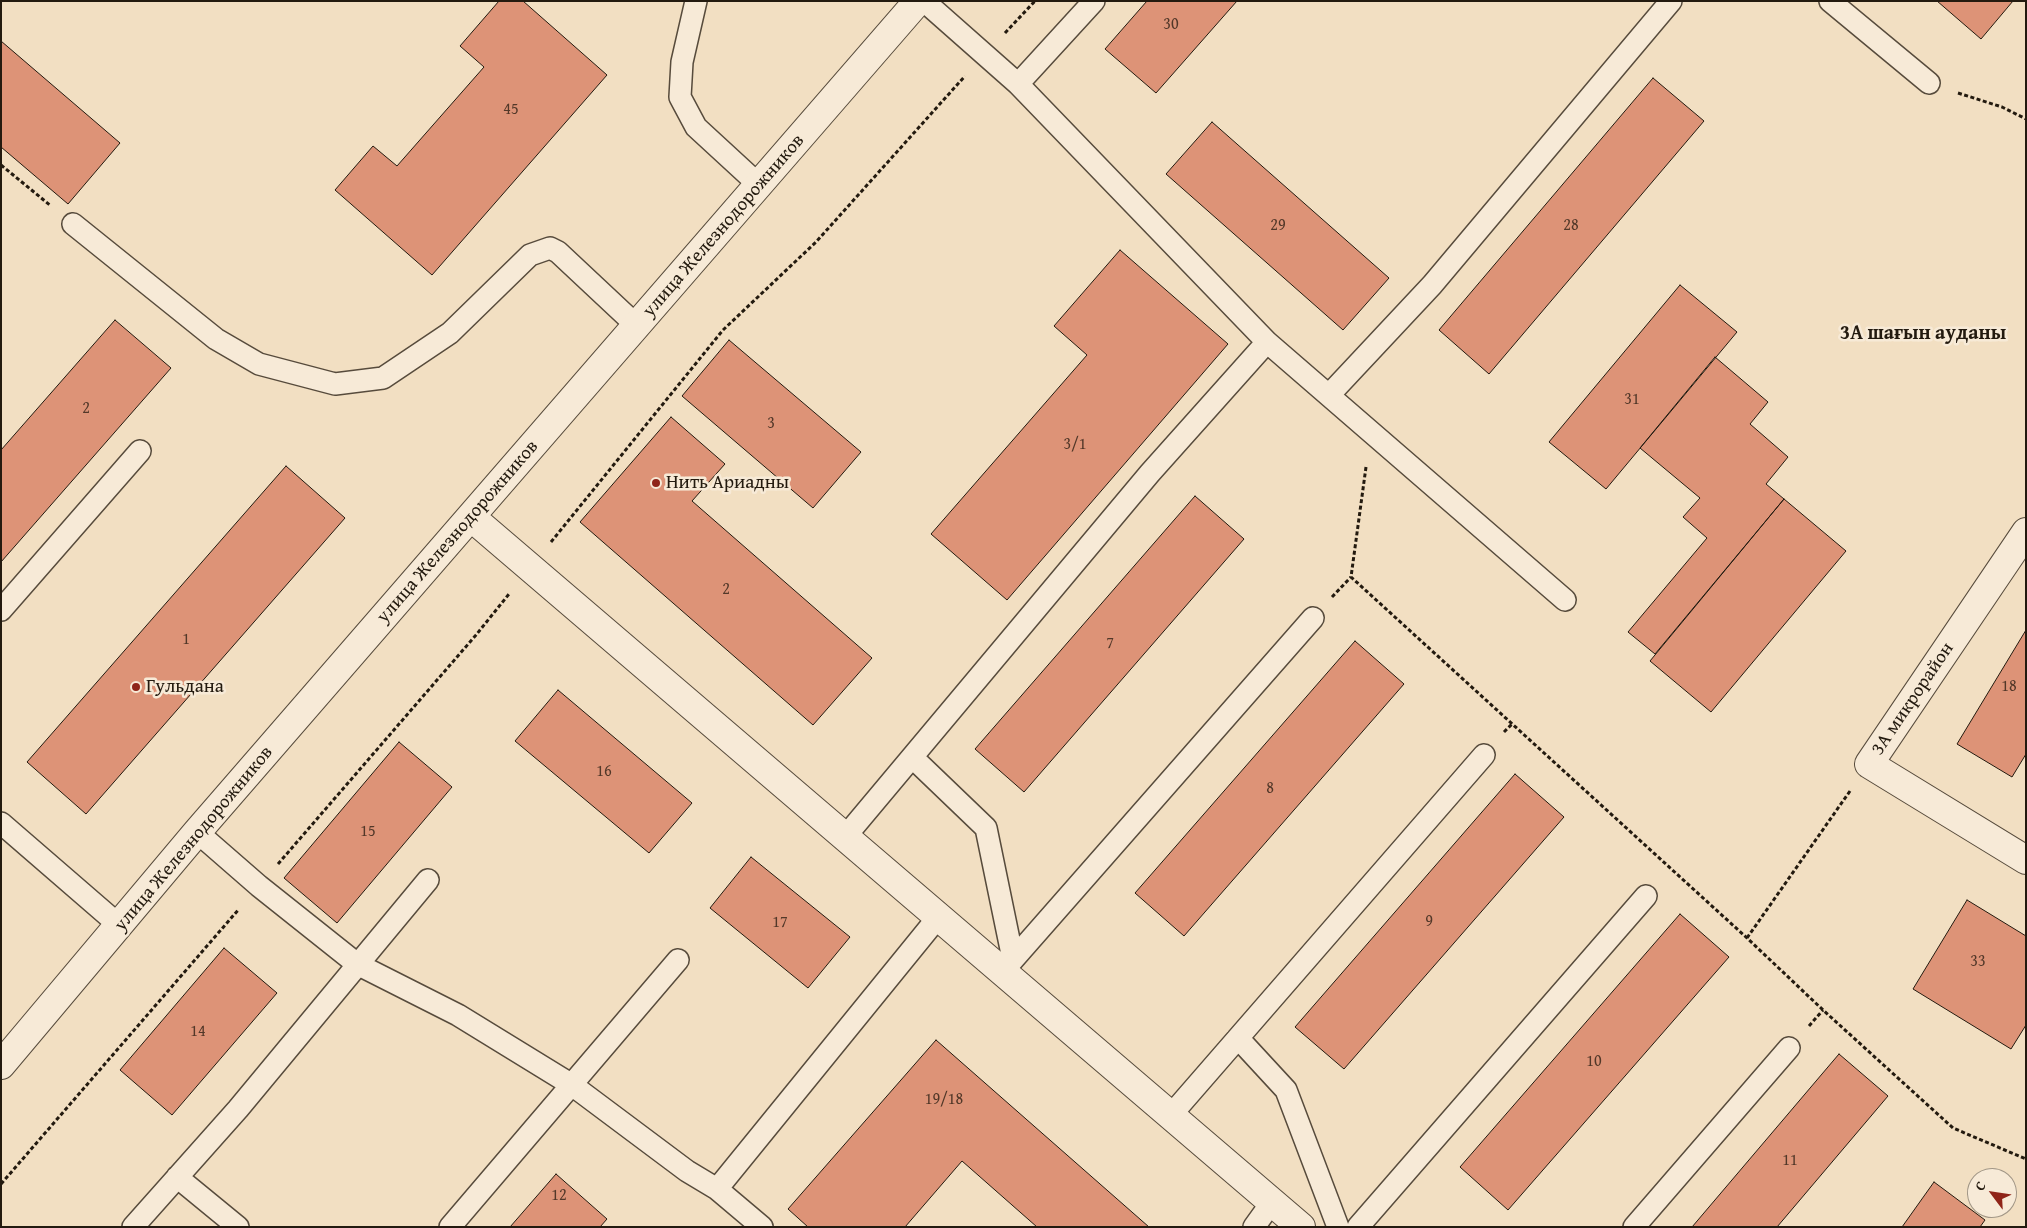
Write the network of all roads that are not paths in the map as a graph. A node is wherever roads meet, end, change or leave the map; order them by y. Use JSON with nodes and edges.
{"nodes":[{"id":1,"x":696,"y":1,"type":"edge"},
{"id":2,"x":918,"y":1,"type":"edge"},
{"id":3,"x":924,"y":1,"type":"edge"},
{"id":4,"x":1094,"y":1,"type":"edge"},
{"id":5,"x":1671,"y":1,"type":"edge"},
{"id":6,"x":1830,"y":1,"type":"edge"},
{"id":7,"x":1929,"y":83,"type":"road end"},
{"id":8,"x":1018,"y":84,"type":"junction"},
{"id":9,"x":759,"y":185,"type":"junction"},
{"id":10,"x":73,"y":224,"type":"road end"},
{"id":11,"x":637,"y":326,"type":"junction"},
{"id":12,"x":1267,"y":342,"type":"junction"},
{"id":13,"x":1329,"y":395,"type":"junction"},
{"id":14,"x":140,"y":451,"type":"dead end"},
{"id":15,"x":471,"y":517,"type":"junction"},
{"id":16,"x":2026,"y":532,"type":"edge"},
{"id":17,"x":1565,"y":600,"type":"dead end"},
{"id":18,"x":1,"y":610,"type":"edge"},
{"id":19,"x":1313,"y":618,"type":"dead end"},
{"id":20,"x":1484,"y":755,"type":"dead end"},
{"id":21,"x":912,"y":757,"type":"junction"},
{"id":22,"x":1,"y":823,"type":"edge"},
{"id":23,"x":197,"y":832,"type":"junction"},
{"id":24,"x":845,"y":837,"type":"junction"},
{"id":25,"x":2026,"y":860,"type":"edge"},
{"id":26,"x":428,"y":880,"type":"dead end"},
{"id":27,"x":1646,"y":896,"type":"dead end"},
{"id":28,"x":939,"y":916,"type":"junction"},
{"id":29,"x":120,"y":926,"type":"junction"},
{"id":30,"x":678,"y":960,"type":"dead end"},
{"id":31,"x":357,"y":964,"type":"junction"},
{"id":32,"x":1008,"y":965,"type":"junction"},
{"id":33,"x":1238,"y":1038,"type":"junction"},
{"id":34,"x":1789,"y":1048,"type":"dead end"},
{"id":35,"x":1,"y":1065,"type":"edge"},
{"id":36,"x":572,"y":1084,"type":"junction"},
{"id":37,"x":1171,"y":1115,"type":"junction"},
{"id":38,"x":177,"y":1177,"type":"junction"},
{"id":39,"x":717,"y":1189,"type":"junction"},
{"id":40,"x":1272,"y":1202,"type":"junction"},
{"id":41,"x":133,"y":1227,"type":"edge"},
{"id":42,"x":238,"y":1227,"type":"edge"},
{"id":43,"x":450,"y":1227,"type":"edge"},
{"id":44,"x":762,"y":1227,"type":"edge"},
{"id":45,"x":1254,"y":1227,"type":"edge"},
{"id":46,"x":1301,"y":1227,"type":"edge"},
{"id":47,"x":1338,"y":1227,"type":"edge"},
{"id":48,"x":1358,"y":1227,"type":"edge"},
{"id":49,"x":1634,"y":1227,"type":"edge"}],
"edges":[{"from":1,"to":9,"type":"lane"},
{"from":2,"to":9,"type":"street","name":"улица Железнодорожников"},
{"from":3,"to":8,"type":"lane"},
{"from":4,"to":8,"type":"lane"},
{"from":5,"to":13,"type":"lane"},
{"from":6,"to":7,"type":"lane"},
{"from":8,"to":12,"type":"lane"},
{"from":9,"to":11,"type":"street","name":"улица Железнодорожников"},
{"from":10,"to":11,"type":"lane"},
{"from":11,"to":15,"type":"street","name":"улица Железнодорожников"},
{"from":12,"to":13,"type":"lane"},
{"from":12,"to":21,"type":"lane"},
{"from":13,"to":17,"type":"lane"},
{"from":14,"to":18,"type":"lane"},
{"from":15,"to":23,"type":"street","name":"улица Железнодорожников"},
{"from":15,"to":24,"type":"street"},
{"from":16,"to":25,"type":"street","name":"3А микрорайон"},
{"from":19,"to":32,"type":"lane"},
{"from":20,"to":33,"type":"lane"},
{"from":21,"to":24,"type":"lane"},
{"from":21,"to":32,"type":"lane"},
{"from":22,"to":29,"type":"lane"},
{"from":23,"to":29,"type":"street","name":"улица Железнодорожников"},
{"from":23,"to":31,"type":"lane"},
{"from":24,"to":28,"type":"street"},
{"from":26,"to":31,"type":"lane"},
{"from":27,"to":48,"type":"lane"},
{"from":28,"to":32,"type":"street"},
{"from":28,"to":39,"type":"lane"},
{"from":29,"to":35,"type":"street","name":"улица Железнодорожников"},
{"from":30,"to":36,"type":"lane"},
{"from":31,"to":36,"type":"lane"},
{"from":31,"to":38,"type":"lane"},
{"from":32,"to":37,"type":"street"},
{"from":33,"to":37,"type":"lane"},
{"from":33,"to":47,"type":"lane"},
{"from":34,"to":49,"type":"lane"},
{"from":36,"to":39,"type":"lane"},
{"from":36,"to":43,"type":"lane"},
{"from":37,"to":40,"type":"street"},
{"from":38,"to":41,"type":"lane"},
{"from":38,"to":42,"type":"lane"},
{"from":39,"to":44,"type":"lane"},
{"from":40,"to":45,"type":"lane"},
{"from":40,"to":46,"type":"street"}]}
